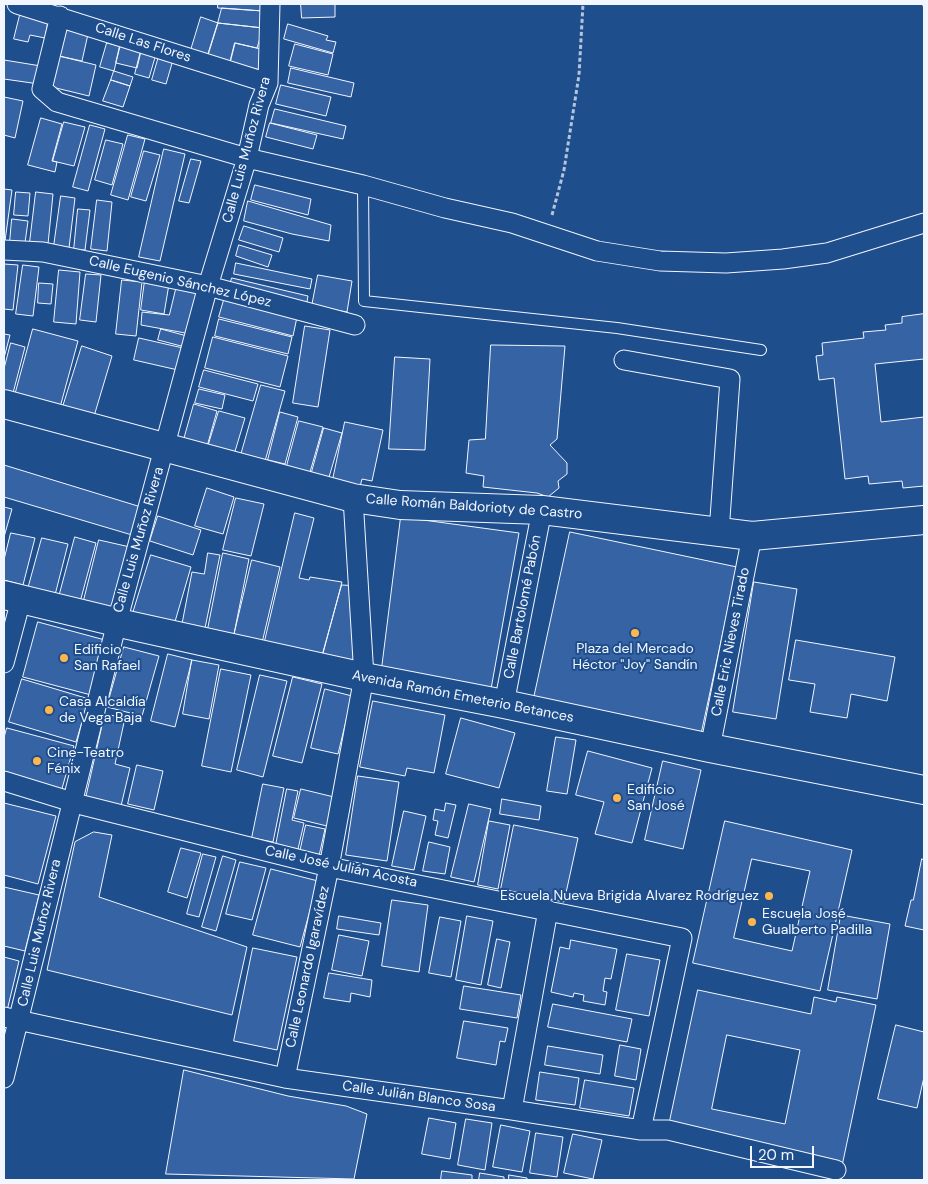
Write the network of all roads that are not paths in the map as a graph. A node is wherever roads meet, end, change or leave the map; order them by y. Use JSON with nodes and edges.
{"nodes":[{"id":1,"x":17,"y":4,"type":"edge"},
{"id":2,"x":270,"y":4,"type":"edge"},
{"id":3,"x":49,"y":10,"type":"edge"},
{"id":4,"x":268,"y":83,"type":"junction"},
{"id":5,"x":247,"y":158,"type":"junction"},
{"id":6,"x":362,"y":185,"type":"junction"},
{"id":7,"x":924,"y":223,"type":"edge"},
{"id":8,"x":4,"y":250,"type":"edge"},
{"id":9,"x":208,"y":286,"type":"junction"},
{"id":10,"x":356,"y":324,"type":"dead end"},
{"id":11,"x":761,"y":350,"type":"dead end"},
{"id":12,"x":624,"y":360,"type":"dead end"},
{"id":13,"x":4,"y":404,"type":"edge"},
{"id":14,"x":165,"y":448,"type":"junction"},
{"id":15,"x":352,"y":498,"type":"junction"},
{"id":16,"x":542,"y":510,"type":"junction"},
{"id":17,"x":924,"y":520,"type":"edge"},
{"id":18,"x":719,"y":532,"type":"junction"},
{"id":19,"x":752,"y":536,"type":"junction"},
{"id":20,"x":13,"y":598,"type":"edge"},
{"id":21,"x":117,"y":622,"type":"junction"},
{"id":22,"x":4,"y":663,"type":"edge"},
{"id":23,"x":364,"y":677,"type":"junction"},
{"id":24,"x":504,"y":704,"type":"junction"},
{"id":25,"x":710,"y":748,"type":"junction"},
{"id":26,"x":4,"y":782,"type":"edge"},
{"id":27,"x":924,"y":790,"type":"edge"},
{"id":28,"x":71,"y":802,"type":"junction"},
{"id":29,"x":329,"y":867,"type":"junction"},
{"id":30,"x":548,"y":910,"type":"junction"},
{"id":31,"x":11,"y":1020,"type":"edge"},
{"id":32,"x":4,"y":1078,"type":"edge"},
{"id":33,"x":284,"y":1078,"type":"junction"},
{"id":34,"x":512,"y":1110,"type":"junction"},
{"id":35,"x":641,"y":1130,"type":"junction"},
{"id":36,"x":836,"y":1170,"type":"dead end"}],
"edges":[{"from":1,"to":3,"type":"street","name":"Calle Las Flores"},
{"from":2,"to":4,"type":"street","name":"Calle Luis Muñoz Rivera"},
{"from":3,"to":4,"type":"street","name":"Calle Las Flores"},
{"from":3,"to":5,"type":"street"},
{"from":4,"to":5,"type":"street","name":"Calle Luis Muñoz Rivera"},
{"from":5,"to":6,"type":"street"},
{"from":5,"to":9,"type":"street","name":"Calle Luis Muñoz Rivera"},
{"from":6,"to":7,"type":"street"},
{"from":6,"to":11,"type":"lane"},
{"from":8,"to":9,"type":"street","name":"Calle Eugenio Sánchez López"},
{"from":9,"to":10,"type":"street","name":"Calle Eugenio Sánchez López"},
{"from":9,"to":14,"type":"street","name":"Calle Luis Muñoz Rivera"},
{"from":12,"to":18,"type":"street"},
{"from":13,"to":14,"type":"street","name":"Calle Román Baldorioty de Castro"},
{"from":14,"to":15,"type":"street","name":"Calle Román Baldorioty de Castro"},
{"from":14,"to":21,"type":"street","name":"Calle Luis Muñoz Rivera"},
{"from":15,"to":16,"type":"street","name":"Calle Román Baldorioty de Castro"},
{"from":15,"to":23,"type":"street","name":"Calle Leonardo Igaravídez"},
{"from":16,"to":18,"type":"street","name":"Calle Román Baldorioty de Castro"},
{"from":16,"to":24,"type":"street","name":"Calle Bartolomé Pabón"},
{"from":17,"to":19,"type":"street","name":"Calle Román Baldorioty de Castro"},
{"from":18,"to":19,"type":"street","name":"Calle Román Baldorioty de Castro"},
{"from":19,"to":25,"type":"street","name":"Calle Eric Nieves Tirado"},
{"from":20,"to":21,"type":"street","name":"Avenida Ramón Emeterio Betances"},
{"from":20,"to":22,"type":"street"},
{"from":21,"to":23,"type":"street","name":"Avenida Ramón Emeterio Betances"},
{"from":21,"to":28,"type":"street","name":"Calle Luis Muñoz Rivera"},
{"from":23,"to":24,"type":"street","name":"Avenida Ramón Emeterio Betances"},
{"from":23,"to":29,"type":"street","name":"Calle Leonardo Igaravídez"},
{"from":24,"to":25,"type":"street","name":"Avenida Ramón Emeterio Betances"},
{"from":25,"to":27,"type":"street","name":"Avenida Ramón Emeterio Betances"},
{"from":26,"to":28,"type":"street","name":"Calle José Julián Acosta"},
{"from":28,"to":29,"type":"street","name":"Calle José Julián Acosta"},
{"from":28,"to":31,"type":"street","name":"Calle Luis Muñoz Rivera"},
{"from":29,"to":30,"type":"street","name":"Calle José Julián Acosta"},
{"from":29,"to":33,"type":"street","name":"Calle Leonardo Igaravídez"},
{"from":30,"to":34,"type":"street"},
{"from":30,"to":35,"type":"street","name":"Calle José Julián Acosta"},
{"from":31,"to":32,"type":"street","name":"Calle Luis Muñoz Rivera"},
{"from":31,"to":33,"type":"street","name":"Calle Julián Blanco Sosa"},
{"from":33,"to":34,"type":"street","name":"Calle Julián Blanco Sosa"},
{"from":34,"to":35,"type":"street","name":"Calle Julián Blanco Sosa"},
{"from":35,"to":36,"type":"street","name":"Calle Julián Blanco Sosa"}]}
